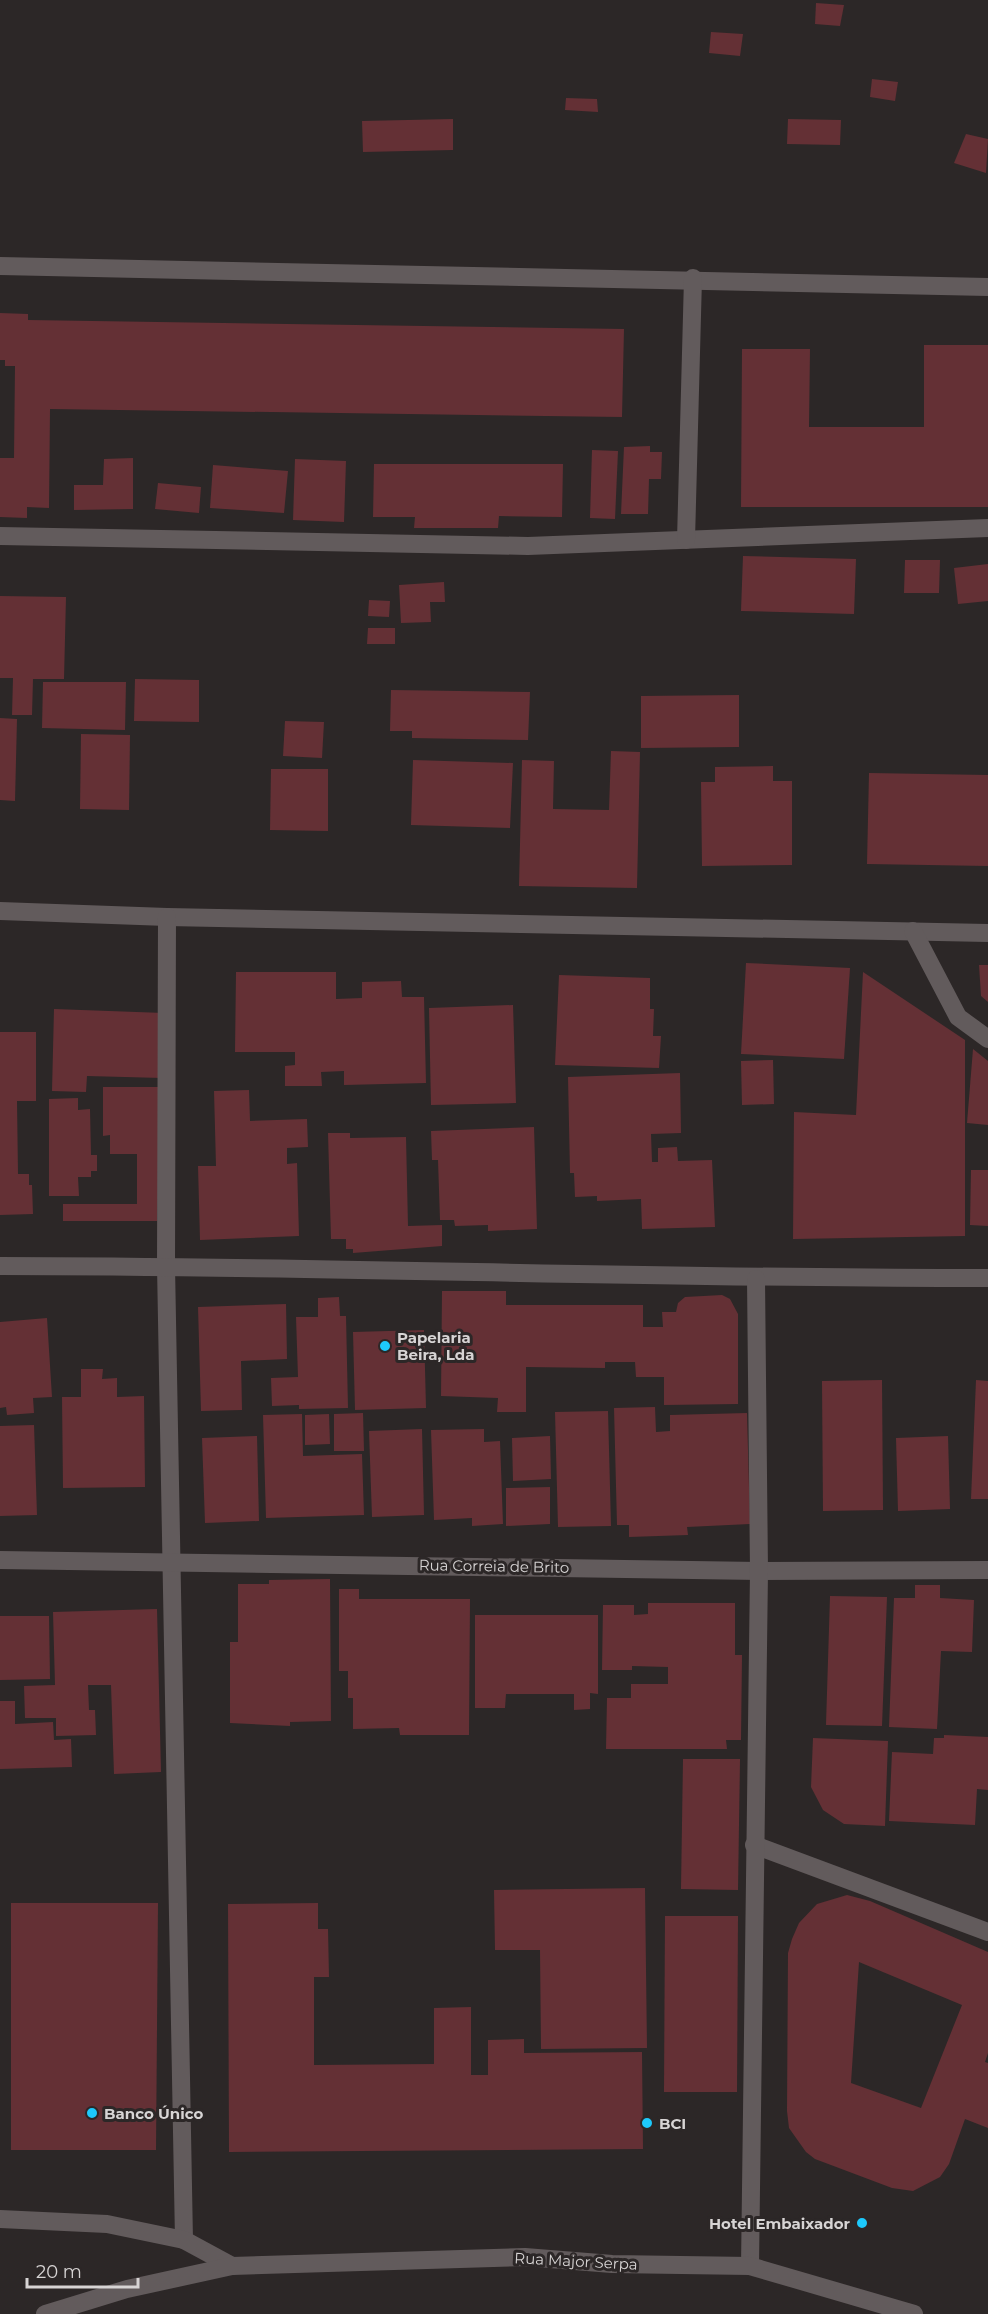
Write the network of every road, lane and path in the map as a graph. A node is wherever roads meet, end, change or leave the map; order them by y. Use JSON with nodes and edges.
{"nodes":[{"id":1,"x":0,"y":266,"type":"edge"},
{"id":2,"x":693,"y":278,"type":"junction"},
{"id":3,"x":988,"y":286,"type":"edge"},
{"id":4,"x":988,"y":528,"type":"edge"},
{"id":5,"x":0,"y":536,"type":"edge"},
{"id":6,"x":687,"y":540,"type":"junction"},
{"id":7,"x":0,"y":911,"type":"edge"},
{"id":8,"x":167,"y":917,"type":"junction"},
{"id":9,"x":913,"y":931,"type":"junction"},
{"id":10,"x":988,"y":933,"type":"edge"},
{"id":11,"x":988,"y":1039,"type":"edge"},
{"id":12,"x":0,"y":1266,"type":"edge"},
{"id":13,"x":166,"y":1266,"type":"junction"},
{"id":14,"x":988,"y":1278,"type":"edge"},
{"id":15,"x":756,"y":1279,"type":"junction"},
{"id":16,"x":0,"y":1560,"type":"edge"},
{"id":17,"x":170,"y":1560,"type":"junction"},
{"id":18,"x":988,"y":1570,"type":"edge"},
{"id":19,"x":759,"y":1571,"type":"junction"},
{"id":20,"x":754,"y":1845,"type":"junction"},
{"id":21,"x":988,"y":1932,"type":"edge"},
{"id":22,"x":0,"y":2219,"type":"edge"},
{"id":23,"x":184,"y":2240,"type":"junction"},
{"id":24,"x":232,"y":2266,"type":"junction"},
{"id":25,"x":750,"y":2266,"type":"junction"},
{"id":26,"x":45,"y":2314,"type":"edge"},
{"id":27,"x":914,"y":2314,"type":"edge"}],
"edges":[{"from":1,"to":2,"type":"street"},
{"from":2,"to":3,"type":"street"},
{"from":2,"to":6,"type":"street"},
{"from":4,"to":6,"type":"street"},
{"from":5,"to":6,"type":"street"},
{"from":7,"to":8,"type":"street"},
{"from":8,"to":9,"type":"street"},
{"from":8,"to":13,"type":"street"},
{"from":9,"to":10,"type":"street"},
{"from":9,"to":11,"type":"street"},
{"from":12,"to":13,"type":"street"},
{"from":13,"to":15,"type":"street"},
{"from":13,"to":17,"type":"street"},
{"from":14,"to":15,"type":"street"},
{"from":15,"to":19,"type":"street"},
{"from":16,"to":17,"type":"street","name":"Rua Correia de Brito"},
{"from":17,"to":19,"type":"street","name":"Rua Correia de Brito"},
{"from":17,"to":23,"type":"street"},
{"from":18,"to":19,"type":"street","name":"Rua Correia de Brito"},
{"from":19,"to":20,"type":"street"},
{"from":20,"to":21,"type":"street"},
{"from":20,"to":25,"type":"street"},
{"from":22,"to":23,"type":"street"},
{"from":23,"to":24,"type":"street"},
{"from":24,"to":25,"type":"street","name":"Rua Major Serpa"},
{"from":24,"to":26,"type":"street","name":"Rua Major Serpa"},
{"from":25,"to":27,"type":"street","name":"Rua Major Serpa"}]}
